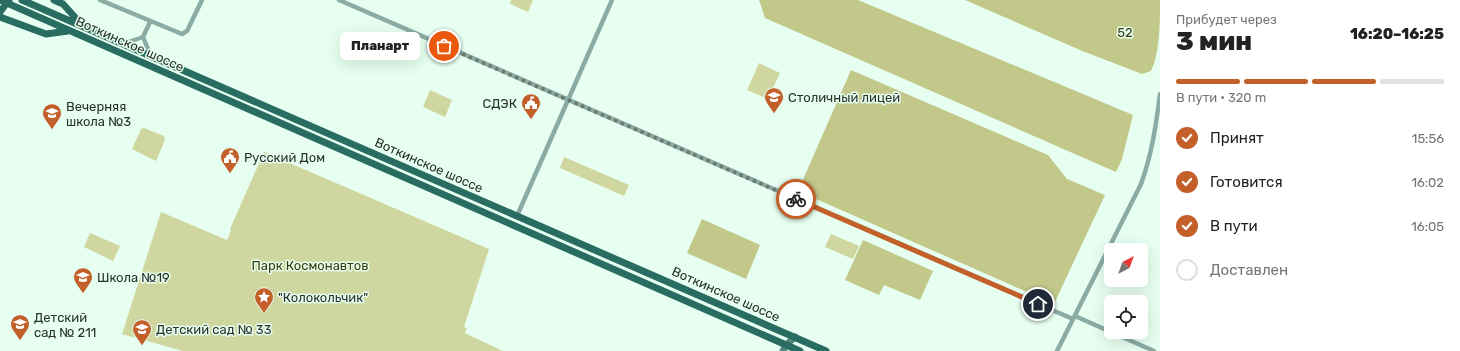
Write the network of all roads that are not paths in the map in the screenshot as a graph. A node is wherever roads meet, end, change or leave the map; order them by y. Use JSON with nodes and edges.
{"nodes":[{"id":1,"x":0,"y":0,"type":"edge"},
{"id":2,"x":22,"y":0,"type":"edge"},
{"id":3,"x":54,"y":0,"type":"edge"},
{"id":4,"x":100,"y":0,"type":"edge"},
{"id":5,"x":202,"y":0,"type":"edge"},
{"id":6,"x":339,"y":0,"type":"edge"},
{"id":7,"x":612,"y":0,"type":"edge"},
{"id":8,"x":8,"y":2,"type":"edge"},
{"id":9,"x":0,"y":12,"type":"edge"},
{"id":10,"x":0,"y":17,"type":"edge"},
{"id":11,"x":150,"y":22,"type":"junction"},
{"id":12,"x":83,"y":26,"type":"junction"},
{"id":13,"x":69,"y":31,"type":"junction"},
{"id":14,"x":143,"y":37,"type":"junction"},
{"id":15,"x":122,"y":44,"type":"junction"},
{"id":16,"x":151,"y":56,"type":"junction"},
{"id":17,"x":1160,"y":94,"type":"edge"},
{"id":18,"x":568,"y":100,"type":"junction"},
{"id":19,"x":517,"y":216,"type":"junction"},
{"id":20,"x":1074,"y":318,"type":"junction"},
{"id":21,"x":1104,"y":329,"type":"edge"},
{"id":22,"x":795,"y":337,"type":"junction"},
{"id":23,"x":1127,"y":339,"type":"edge"},
{"id":24,"x":784,"y":348,"type":"edge"},
{"id":25,"x":796,"y":350,"type":"edge"},
{"id":26,"x":826,"y":351,"type":"edge"},
{"id":27,"x":1057,"y":351,"type":"edge"},
{"id":28,"x":1154,"y":351,"type":"edge"}],
"edges":[{"from":1,"to":8,"type":"main road","name":"Воткинское шоссе"},
{"from":2,"to":12,"type":"main road","name":"Воткинское шоссе"},
{"from":3,"to":12,"type":"main road"},
{"from":4,"to":11,"type":"street"},
{"from":5,"to":11,"type":"street"},
{"from":6,"to":18,"type":"street"},
{"from":7,"to":18,"type":"street"},
{"from":8,"to":9,"type":"main road"},
{"from":8,"to":13,"type":"main road","name":"Воткинское шоссе"},
{"from":10,"to":13,"type":"main road"},
{"from":11,"to":14,"type":"street"},
{"from":12,"to":15,"type":"main road","name":"Воткинское шоссе"},
{"from":13,"to":24,"type":"main road","name":"Воткинское шоссе"},
{"from":14,"to":15,"type":"street"},
{"from":14,"to":16,"type":"street"},
{"from":15,"to":16,"type":"main road","name":"Воткинское шоссе"},
{"from":16,"to":19,"type":"main road","name":"Воткинское шоссе"},
{"from":17,"to":20,"type":"street"},
{"from":18,"to":19,"type":"street"},
{"from":18,"to":20,"type":"street"},
{"from":19,"to":22,"type":"main road","name":"Воткинское шоссе"},
{"from":20,"to":21,"type":"street"},
{"from":20,"to":27,"type":"street"},
{"from":22,"to":24,"type":"main road"},
{"from":22,"to":25,"type":"main road"},
{"from":22,"to":26,"type":"main road","name":"Воткинское шоссе"},
{"from":23,"to":28,"type":"street"},
{"from":24,"to":25,"type":"main road","name":"Воткинское шоссе"}]}
